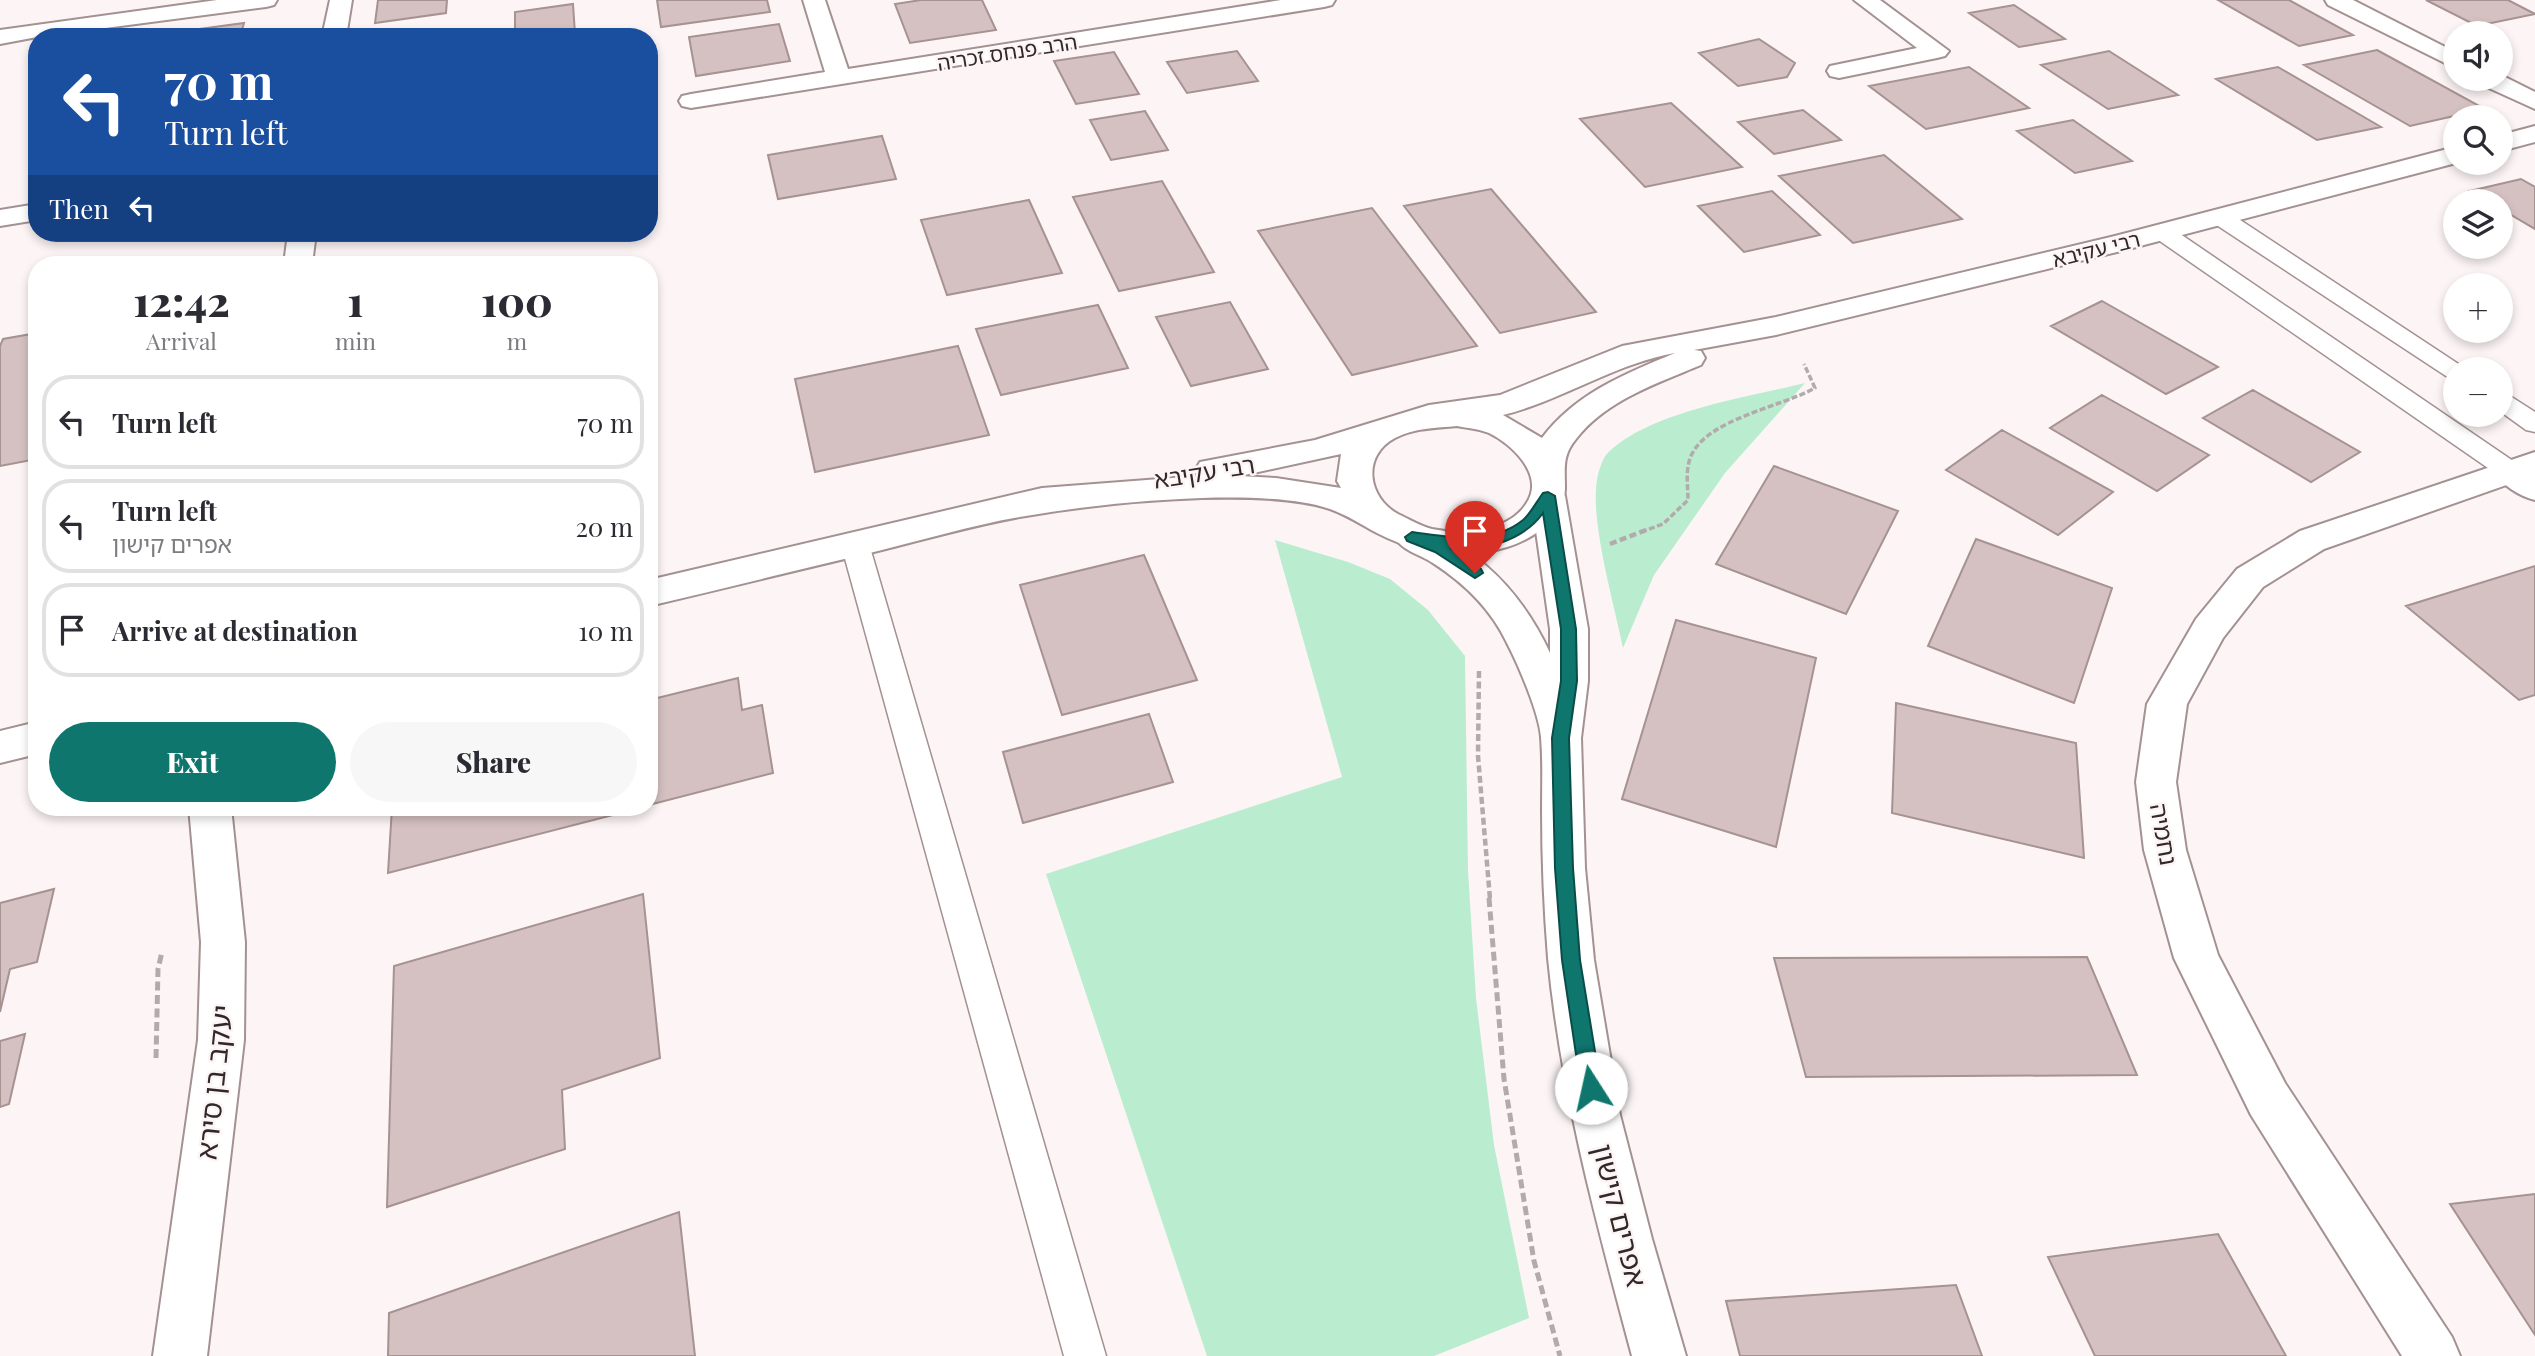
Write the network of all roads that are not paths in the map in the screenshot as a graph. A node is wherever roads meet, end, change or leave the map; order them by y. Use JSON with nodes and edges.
{"nodes":[{"id":1,"x":266,"y":0,"type":"edge"},
{"id":2,"x":341,"y":0,"type":"edge"},
{"id":3,"x":814,"y":0,"type":"edge"},
{"id":4,"x":1324,"y":0,"type":"edge"},
{"id":5,"x":1865,"y":0,"type":"edge"},
{"id":6,"x":2336,"y":0,"type":"edge"},
{"id":7,"x":65,"y":28,"type":"edge"},
{"id":8,"x":336,"y":28,"type":"edge"},
{"id":9,"x":28,"y":33,"type":"edge"},
{"id":10,"x":0,"y":37,"type":"edge"},
{"id":11,"x":2443,"y":55,"type":"edge"},
{"id":12,"x":1839,"y":71,"type":"dead end"},
{"id":13,"x":839,"y":77,"type":"junction"},
{"id":14,"x":2513,"y":91,"type":"edge"},
{"id":15,"x":691,"y":102,"type":"dead end"},
{"id":16,"x":2535,"y":102,"type":"edge"},
{"id":17,"x":2535,"y":134,"type":"edge"},
{"id":18,"x":2513,"y":140,"type":"edge"},
{"id":19,"x":2443,"y":158,"type":"edge"},
{"id":20,"x":28,"y":213,"type":"edge"},
{"id":21,"x":2220,"y":217,"type":"junction"},
{"id":22,"x":0,"y":218,"type":"edge"},
{"id":23,"x":2162,"y":232,"type":"junction"},
{"id":24,"x":1736,"y":336,"type":"junction"},
{"id":25,"x":2443,"y":363,"type":"edge"},
{"id":26,"x":2513,"y":409,"type":"edge"},
{"id":27,"x":1429,"y":415,"type":"junction"},
{"id":28,"x":2535,"y":424,"type":"edge"},
{"id":29,"x":1389,"y":426,"type":"junction"},
{"id":30,"x":2527,"y":474,"type":"edge"},
{"id":31,"x":1547,"y":484,"type":"junction"},
{"id":32,"x":1017,"y":505,"type":"junction"},
{"id":33,"x":1374,"y":516,"type":"junction"},
{"id":34,"x":1412,"y":537,"type":"junction"},
{"id":35,"x":855,"y":544,"type":"junction"},
{"id":36,"x":658,"y":591,"type":"edge"},
{"id":37,"x":1561,"y":738,"type":"junction"},
{"id":38,"x":28,"y":740,"type":"edge"},
{"id":39,"x":0,"y":747,"type":"edge"},
{"id":40,"x":211,"y":816,"type":"edge"},
{"id":41,"x":180,"y":1356,"type":"edge"},
{"id":42,"x":1085,"y":1356,"type":"edge"},
{"id":43,"x":1659,"y":1356,"type":"edge"},
{"id":44,"x":2432,"y":1356,"type":"edge"}],
"edges":[{"from":1,"to":7,"type":"street"},
{"from":2,"to":8,"type":"street"},
{"from":3,"to":13,"type":"street"},
{"from":4,"to":13,"type":"street","name":"הרב פנחס זכריה"},
{"from":5,"to":12,"type":"street"},
{"from":6,"to":11,"type":"street"},
{"from":9,"to":10,"type":"street"},
{"from":13,"to":15,"type":"street","name":"הרב פנחס זכריה"},
{"from":14,"to":16,"type":"street"},
{"from":17,"to":18,"type":"street"},
{"from":19,"to":21,"type":"street","name":"רבי עקיבא"},
{"from":20,"to":22,"type":"street"},
{"from":21,"to":23,"type":"street","name":"רבי עקיבא"},
{"from":21,"to":25,"type":"lane"},
{"from":23,"to":24,"type":"street","name":"רבי עקיבא"},
{"from":23,"to":30,"type":"lane"},
{"from":24,"to":27,"type":"street","name":"רבי עקיבא"},
{"from":24,"to":31,"type":"street","name":"רבי עקיבא"},
{"from":26,"to":28,"type":"lane"},
{"from":27,"to":29,"type":"street"},
{"from":27,"to":31,"type":"street"},
{"from":29,"to":32,"type":"street","name":"רבי עקיבא"},
{"from":29,"to":33,"type":"street"},
{"from":30,"to":44,"type":"street","name":"נחמיה"},
{"from":31,"to":34,"type":"street"},
{"from":31,"to":37,"type":"street","name":"אפרים קישון"},
{"from":32,"to":33,"type":"street","name":"רבי עקיבא"},
{"from":32,"to":35,"type":"street","name":"רבי עקיבא"},
{"from":33,"to":34,"type":"street"},
{"from":34,"to":37,"type":"street","name":"אפרים קישון"},
{"from":35,"to":36,"type":"street","name":"רבי עקיבא"},
{"from":35,"to":42,"type":"lane"},
{"from":37,"to":43,"type":"street","name":"אפרים קישון"},
{"from":38,"to":39,"type":"street"},
{"from":40,"to":41,"type":"street","name":"יעקב בן סירא"}]}
